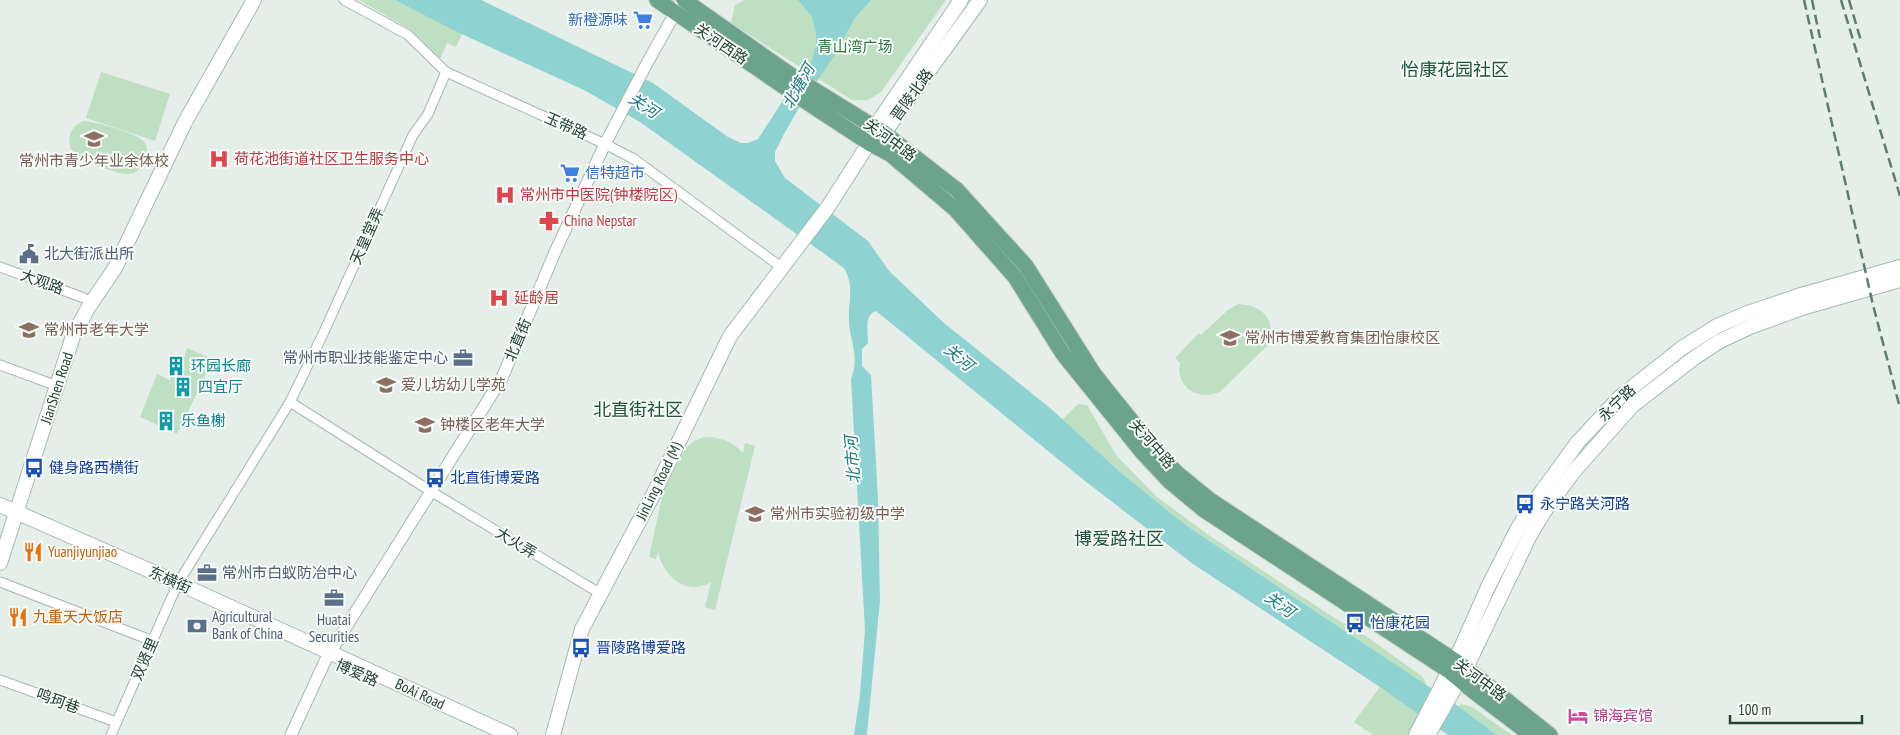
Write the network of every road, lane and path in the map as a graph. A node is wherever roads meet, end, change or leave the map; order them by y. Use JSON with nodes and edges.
{"nodes":[{"id":1,"x":244,"y":0,"type":"edge"},
{"id":2,"x":254,"y":0,"type":"edge"},
{"id":3,"x":344,"y":0,"type":"edge"},
{"id":4,"x":657,"y":0,"type":"edge"},
{"id":5,"x":962,"y":0,"type":"edge"},
{"id":6,"x":980,"y":0,"type":"edge"},
{"id":7,"x":990,"y":0,"type":"edge"},
{"id":8,"x":686,"y":3,"type":"edge"},
{"id":9,"x":446,"y":72,"type":"junction"},
{"id":10,"x":919,"y":85,"type":"junction"},
{"id":11,"x":812,"y":97,"type":"junction"},
{"id":12,"x":879,"y":130,"type":"junction"},
{"id":13,"x":869,"y":143,"type":"junction"},
{"id":14,"x":605,"y":144,"type":"junction"},
{"id":15,"x":0,"y":267,"type":"edge"},
{"id":16,"x":781,"y":267,"type":"junction"},
{"id":17,"x":1900,"y":267,"type":"edge"},
{"id":18,"x":1900,"y":280,"type":"edge"},
{"id":19,"x":84,"y":298,"type":"junction"},
{"id":20,"x":0,"y":365,"type":"edge"},
{"id":21,"x":50,"y":383,"type":"junction"},
{"id":22,"x":290,"y":402,"type":"junction"},
{"id":23,"x":432,"y":492,"type":"junction"},
{"id":24,"x":8,"y":512,"type":"edge"},
{"id":25,"x":0,"y":537,"type":"edge"},
{"id":26,"x":0,"y":563,"type":"edge"},
{"id":27,"x":0,"y":582,"type":"edge"},
{"id":28,"x":177,"y":586,"type":"junction"},
{"id":29,"x":601,"y":594,"type":"junction"},
{"id":30,"x":153,"y":641,"type":"junction"},
{"id":31,"x":328,"y":656,"type":"junction"},
{"id":32,"x":1454,"y":676,"type":"junction"},
{"id":33,"x":0,"y":680,"type":"edge"},
{"id":34,"x":116,"y":722,"type":"junction"},
{"id":35,"x":1428,"y":729,"type":"edge"},
{"id":36,"x":111,"y":735,"type":"edge"},
{"id":37,"x":291,"y":735,"type":"edge"},
{"id":38,"x":497,"y":735,"type":"edge"},
{"id":39,"x":510,"y":735,"type":"edge"},
{"id":40,"x":552,"y":735,"type":"edge"},
{"id":41,"x":1416,"y":735,"type":"edge"},
{"id":42,"x":1531,"y":735,"type":"edge"},
{"id":43,"x":1550,"y":735,"type":"edge"}],
"edges":[{"from":1,"to":19,"type":"main road","name":"JianShen Road"},
{"from":2,"to":24,"type":"main road","name":"JianShen Road"},
{"from":3,"to":9,"type":"street","name":"玉带路"},
{"from":4,"to":8,"type":"main road","name":"关河西路"},
{"from":5,"to":12,"type":"main road","name":"晋陵北路"},
{"from":6,"to":10,"type":"main road","name":"晋陵北路"},
{"from":7,"to":10,"type":"main road"},
{"from":8,"to":11,"type":"main road","name":"关河西路"},
{"from":8,"to":14,"type":"street","name":"北直街"},
{"from":9,"to":14,"type":"street","name":"玉带路"},
{"from":9,"to":22,"type":"street","name":"天皇堂弄"},
{"from":10,"to":12,"type":"main road","name":"晋陵北路"},
{"from":11,"to":12,"type":"main road","name":"关河中路"},
{"from":11,"to":13,"type":"main road","name":"关河中路"},
{"from":12,"to":13,"type":"main road","name":"晋陵北路"},
{"from":12,"to":32,"type":"main road","name":"关河中路"},
{"from":13,"to":16,"type":"main road","name":"JinLing Road (M)"},
{"from":13,"to":32,"type":"main road","name":"关河中路"},
{"from":14,"to":16,"type":"street","name":"玉带路"},
{"from":14,"to":23,"type":"street","name":"北直街"},
{"from":15,"to":19,"type":"street","name":"大观路"},
{"from":16,"to":29,"type":"main road","name":"JinLing Road (M)"},
{"from":17,"to":32,"type":"main road","name":"永宁路"},
{"from":18,"to":32,"type":"main road","name":"永宁路"},
{"from":19,"to":21,"type":"main road","name":"JianShen Road"},
{"from":20,"to":21,"type":"street"},
{"from":21,"to":24,"type":"main road","name":"JianShen Road"},
{"from":22,"to":23,"type":"street"},
{"from":22,"to":28,"type":"street","name":"天皇堂弄"},
{"from":23,"to":29,"type":"street","name":"大火弄"},
{"from":23,"to":31,"type":"street","name":"北直街"},
{"from":24,"to":25,"type":"main road"},
{"from":24,"to":26,"type":"main road"},
{"from":24,"to":28,"type":"main road","name":"东横街"},
{"from":27,"to":30,"type":"street"},
{"from":28,"to":30,"type":"street","name":"双贤里"},
{"from":28,"to":31,"type":"main road","name":"东横街"},
{"from":29,"to":40,"type":"main road","name":"JinLing Road (M)"},
{"from":30,"to":34,"type":"street","name":"双贤里"},
{"from":31,"to":37,"type":"street","name":"北直街"},
{"from":31,"to":38,"type":"main road","name":"博爱路"},
{"from":31,"to":39,"type":"main road","name":"BoAi Road"},
{"from":32,"to":35,"type":"main road"},
{"from":32,"to":42,"type":"main road","name":"关河中路"},
{"from":32,"to":43,"type":"main road","name":"关河中路"},
{"from":33,"to":34,"type":"street","name":"鸣珂巷"},
{"from":34,"to":36,"type":"street","name":"双贤里"},
{"from":35,"to":41,"type":"main road"}]}
